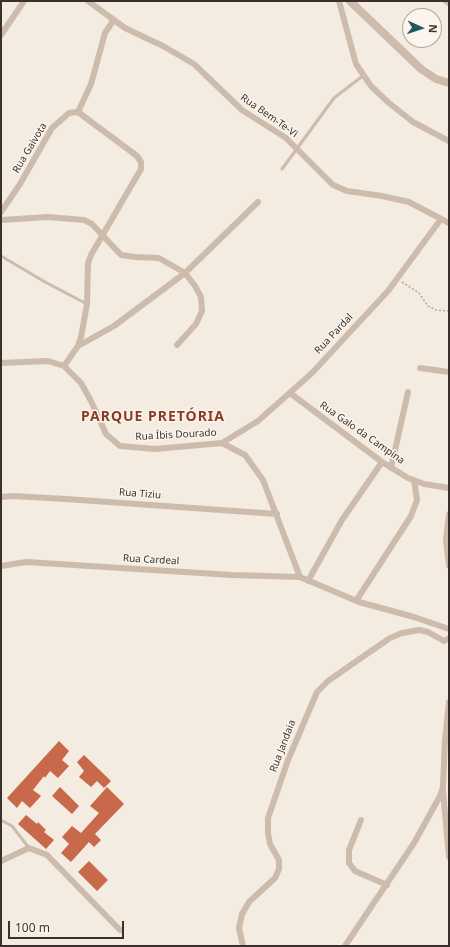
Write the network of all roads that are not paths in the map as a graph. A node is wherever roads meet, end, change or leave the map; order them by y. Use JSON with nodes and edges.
{"nodes":[{"id":1,"x":24,"y":1,"type":"edge"},
{"id":2,"x":88,"y":1,"type":"edge"},
{"id":3,"x":340,"y":1,"type":"edge"},
{"id":4,"x":350,"y":1,"type":"edge"},
{"id":5,"x":446,"y":1,"type":"edge"},
{"id":6,"x":449,"y":3,"type":"edge"},
{"id":7,"x":113,"y":20,"type":"junction"},
{"id":8,"x":1,"y":35,"type":"edge"},
{"id":9,"x":364,"y":75,"type":"junction"},
{"id":10,"x":449,"y":83,"type":"edge"},
{"id":11,"x":78,"y":112,"type":"junction"},
{"id":12,"x":449,"y":141,"type":"edge"},
{"id":13,"x":297,"y":148,"type":"junction"},
{"id":14,"x":282,"y":169,"type":"dead end"},
{"id":15,"x":258,"y":202,"type":"dead end"},
{"id":16,"x":1,"y":212,"type":"edge"},
{"id":17,"x":441,"y":219,"type":"junction"},
{"id":18,"x":1,"y":220,"type":"edge"},
{"id":19,"x":449,"y":223,"type":"edge"},
{"id":20,"x":102,"y":236,"type":"junction"},
{"id":21,"x":1,"y":256,"type":"edge"},
{"id":22,"x":185,"y":273,"type":"junction"},
{"id":23,"x":87,"y":304,"type":"junction"},
{"id":24,"x":177,"y":345,"type":"dead end"},
{"id":25,"x":78,"y":346,"type":"junction"},
{"id":26,"x":1,"y":362,"type":"edge"},
{"id":27,"x":64,"y":366,"type":"junction"},
{"id":28,"x":420,"y":368,"type":"dead end"},
{"id":29,"x":449,"y":372,"type":"edge"},
{"id":30,"x":408,"y":392,"type":"dead end"},
{"id":31,"x":290,"y":393,"type":"junction"},
{"id":32,"x":222,"y":443,"type":"junction"},
{"id":33,"x":382,"y":462,"type":"junction"},
{"id":34,"x":391,"y":468,"type":"junction"},
{"id":35,"x":414,"y":480,"type":"junction"},
{"id":36,"x":449,"y":488,"type":"edge"},
{"id":37,"x":1,"y":498,"type":"edge"},
{"id":38,"x":277,"y":514,"type":"junction"},
{"id":39,"x":449,"y":514,"type":"edge"},
{"id":40,"x":448,"y":526,"type":"edge"},
{"id":41,"x":1,"y":566,"type":"edge"},
{"id":42,"x":449,"y":566,"type":"edge"},
{"id":43,"x":300,"y":577,"type":"junction"},
{"id":44,"x":308,"y":581,"type":"junction"},
{"id":45,"x":356,"y":601,"type":"junction"},
{"id":46,"x":449,"y":630,"type":"edge"},
{"id":47,"x":449,"y":638,"type":"edge"},
{"id":48,"x":449,"y":702,"type":"edge"},
{"id":49,"x":443,"y":787,"type":"junction"},
{"id":50,"x":1,"y":820,"type":"edge"},
{"id":51,"x":361,"y":820,"type":"dead end"},
{"id":52,"x":29,"y":848,"type":"junction"},
{"id":53,"x":448,"y":850,"type":"edge"},
{"id":54,"x":449,"y":857,"type":"edge"},
{"id":55,"x":1,"y":861,"type":"edge"},
{"id":56,"x":387,"y":885,"type":"junction"},
{"id":57,"x":120,"y":930,"type":"dead end"},
{"id":58,"x":243,"y":946,"type":"edge"},
{"id":59,"x":345,"y":946,"type":"edge"}],
"edges":[{"from":1,"to":8,"type":"street"},
{"from":2,"to":7,"type":"street","name":"Rua Bem-Te-Vi"},
{"from":3,"to":9,"type":"street"},
{"from":4,"to":10,"type":"street"},
{"from":5,"to":6,"type":"street"},
{"from":7,"to":11,"type":"street"},
{"from":7,"to":13,"type":"street","name":"Rua Bem-Te-Vi"},
{"from":9,"to":12,"type":"street"},
{"from":9,"to":13,"type":"lane"},
{"from":11,"to":16,"type":"street","name":"Rua Gaivota"},
{"from":11,"to":20,"type":"street"},
{"from":13,"to":14,"type":"lane"},
{"from":13,"to":17,"type":"street","name":"Rua Bem-Te-Vi"},
{"from":15,"to":22,"type":"street"},
{"from":17,"to":19,"type":"street","name":"Rua Bem-Te-Vi"},
{"from":17,"to":31,"type":"street","name":"Rua Pardal"},
{"from":18,"to":20,"type":"street"},
{"from":20,"to":22,"type":"street"},
{"from":20,"to":23,"type":"street"},
{"from":21,"to":23,"type":"lane"},
{"from":22,"to":24,"type":"street"},
{"from":22,"to":25,"type":"street"},
{"from":23,"to":25,"type":"street"},
{"from":25,"to":27,"type":"street"},
{"from":26,"to":27,"type":"street"},
{"from":27,"to":32,"type":"street","name":"Rua Íbis Dourado"},
{"from":28,"to":29,"type":"street"},
{"from":30,"to":34,"type":"street"},
{"from":31,"to":32,"type":"street","name":"Rua Pardal"},
{"from":31,"to":33,"type":"street","name":"Rua Galo da Campina"},
{"from":32,"to":38,"type":"street","name":"Rua Íbis Dourado"},
{"from":33,"to":34,"type":"street","name":"Rua Galo da Campina"},
{"from":33,"to":44,"type":"street"},
{"from":34,"to":35,"type":"street","name":"Rua Galo da Campina"},
{"from":35,"to":36,"type":"street","name":"Rua Galo da Campina"},
{"from":35,"to":45,"type":"street"},
{"from":37,"to":38,"type":"street","name":"Rua Tiziu"},
{"from":38,"to":43,"type":"street","name":"Rua Íbis Dourado"},
{"from":39,"to":40,"type":"street"},
{"from":40,"to":42,"type":"street"},
{"from":41,"to":43,"type":"street","name":"Rua Cardeal"},
{"from":43,"to":44,"type":"street"},
{"from":44,"to":45,"type":"street"},
{"from":45,"to":46,"type":"street"},
{"from":47,"to":58,"type":"street","name":"Rua Jandaia"},
{"from":48,"to":49,"type":"street"},
{"from":49,"to":53,"type":"street"},
{"from":49,"to":56,"type":"street"},
{"from":50,"to":52,"type":"lane"},
{"from":51,"to":56,"type":"street"},
{"from":52,"to":55,"type":"street"},
{"from":52,"to":57,"type":"street"},
{"from":53,"to":54,"type":"street"},
{"from":56,"to":59,"type":"street"}]}
